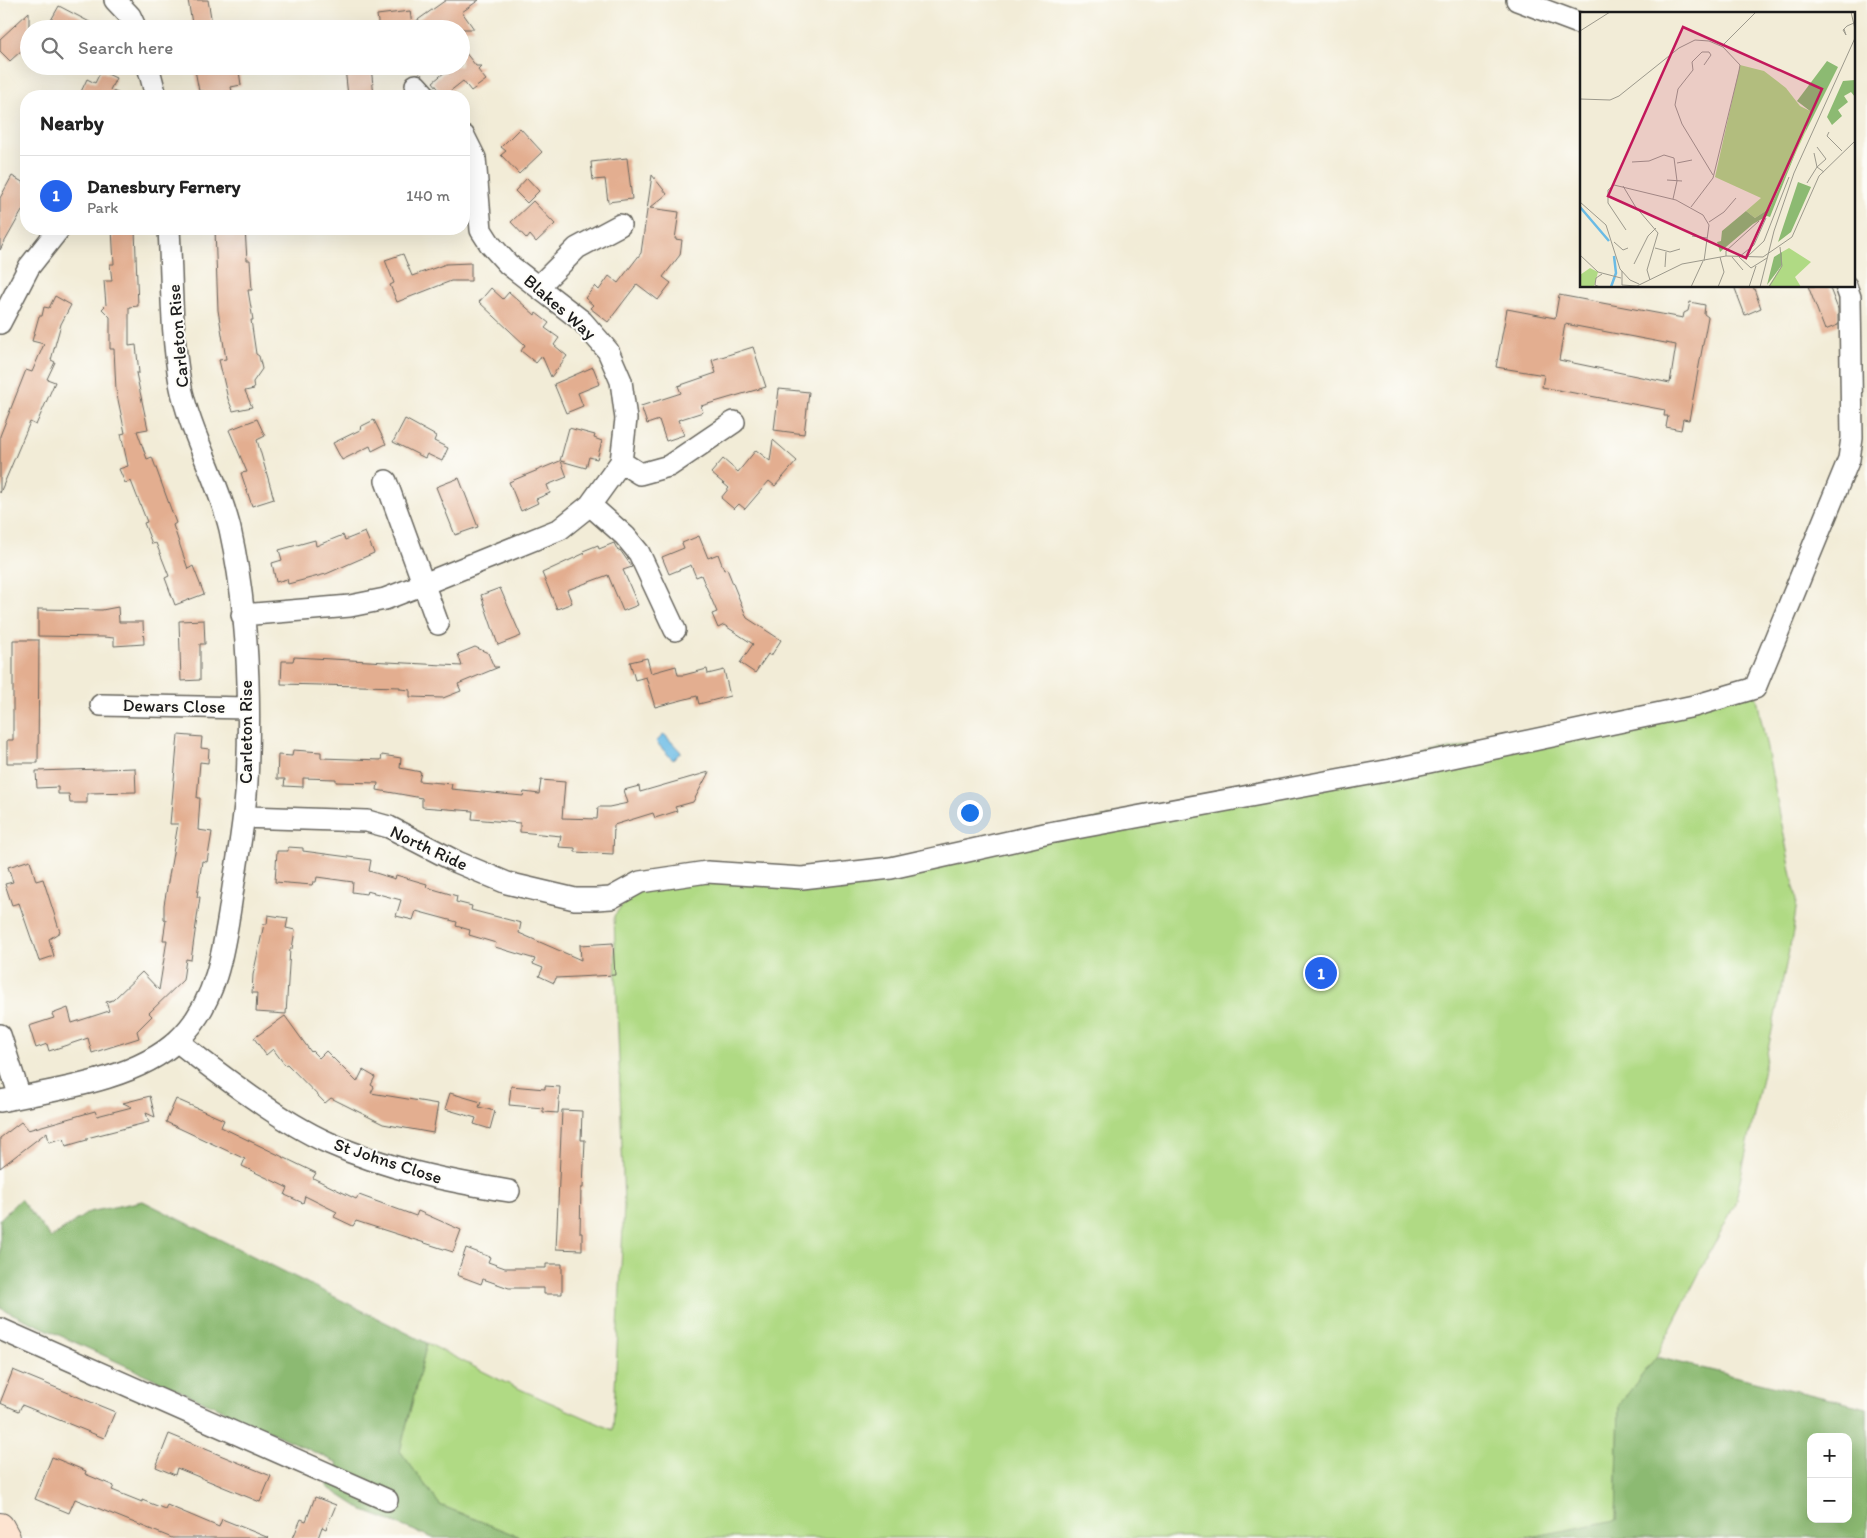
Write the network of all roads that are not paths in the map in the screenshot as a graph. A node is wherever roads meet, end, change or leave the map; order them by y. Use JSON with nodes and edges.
{"nodes":[{"id":1,"x":115,"y":0,"type":"edge"},
{"id":2,"x":1517,"y":0,"type":"edge"},
{"id":3,"x":132,"y":20,"type":"edge"},
{"id":4,"x":1580,"y":24,"type":"edge"},
{"id":5,"x":150,"y":75,"type":"edge"},
{"id":6,"x":154,"y":90,"type":"edge"},
{"id":7,"x":470,"y":148,"type":"edge"},
{"id":8,"x":620,"y":225,"type":"dead end"},
{"id":9,"x":54,"y":235,"type":"edge"},
{"id":10,"x":169,"y":235,"type":"edge"},
{"id":11,"x":538,"y":287,"type":"junction"},
{"id":12,"x":1847,"y":288,"type":"edge"},
{"id":13,"x":0,"y":323,"type":"edge"},
{"id":14,"x":734,"y":422,"type":"dead end"},
{"id":15,"x":1859,"y":440,"type":"edge"},
{"id":16,"x":620,"y":462,"type":"junction"},
{"id":17,"x":386,"y":481,"type":"dead end"},
{"id":18,"x":590,"y":505,"type":"junction"},
{"id":19,"x":424,"y":584,"type":"junction"},
{"id":20,"x":242,"y":615,"type":"junction"},
{"id":21,"x":438,"y":624,"type":"dead end"},
{"id":22,"x":676,"y":630,"type":"dead end"},
{"id":23,"x":101,"y":705,"type":"dead end"},
{"id":24,"x":247,"y":708,"type":"junction"},
{"id":25,"x":244,"y":817,"type":"junction"},
{"id":26,"x":0,"y":1035,"type":"edge"},
{"id":27,"x":178,"y":1041,"type":"junction"},
{"id":28,"x":10,"y":1099,"type":"edge"},
{"id":29,"x":509,"y":1192,"type":"dead end"},
{"id":30,"x":0,"y":1330,"type":"edge"},
{"id":31,"x":386,"y":1500,"type":"dead end"},
{"id":32,"x":0,"y":1527,"type":"edge"},
{"id":33,"x":6,"y":1538,"type":"edge"}],
"edges":[{"from":1,"to":3,"type":"street"},
{"from":2,"to":4,"type":"street"},
{"from":5,"to":6,"type":"street"},
{"from":7,"to":11,"type":"street","name":"Blakes Way"},
{"from":8,"to":11,"type":"street"},
{"from":9,"to":13,"type":"street"},
{"from":10,"to":20,"type":"street","name":"Carleton Rise"},
{"from":11,"to":16,"type":"street","name":"Blakes Way"},
{"from":12,"to":15,"type":"street"},
{"from":14,"to":16,"type":"street"},
{"from":15,"to":25,"type":"street","name":"North Ride"},
{"from":16,"to":18,"type":"street","name":"Blakes Way"},
{"from":17,"to":19,"type":"street"},
{"from":18,"to":19,"type":"street","name":"Blakes Way"},
{"from":18,"to":22,"type":"street"},
{"from":19,"to":20,"type":"street","name":"Blakes Way"},
{"from":19,"to":21,"type":"street"},
{"from":20,"to":24,"type":"street","name":"Carleton Rise"},
{"from":23,"to":24,"type":"street","name":"Dewars Close"},
{"from":24,"to":25,"type":"street","name":"Carleton Rise"},
{"from":25,"to":27,"type":"street","name":"Carleton Rise"},
{"from":26,"to":28,"type":"street"},
{"from":27,"to":28,"type":"street","name":"Carleton Rise"},
{"from":27,"to":29,"type":"street","name":"St Johns Close"},
{"from":30,"to":31,"type":"street"},
{"from":32,"to":33,"type":"main road"}]}
